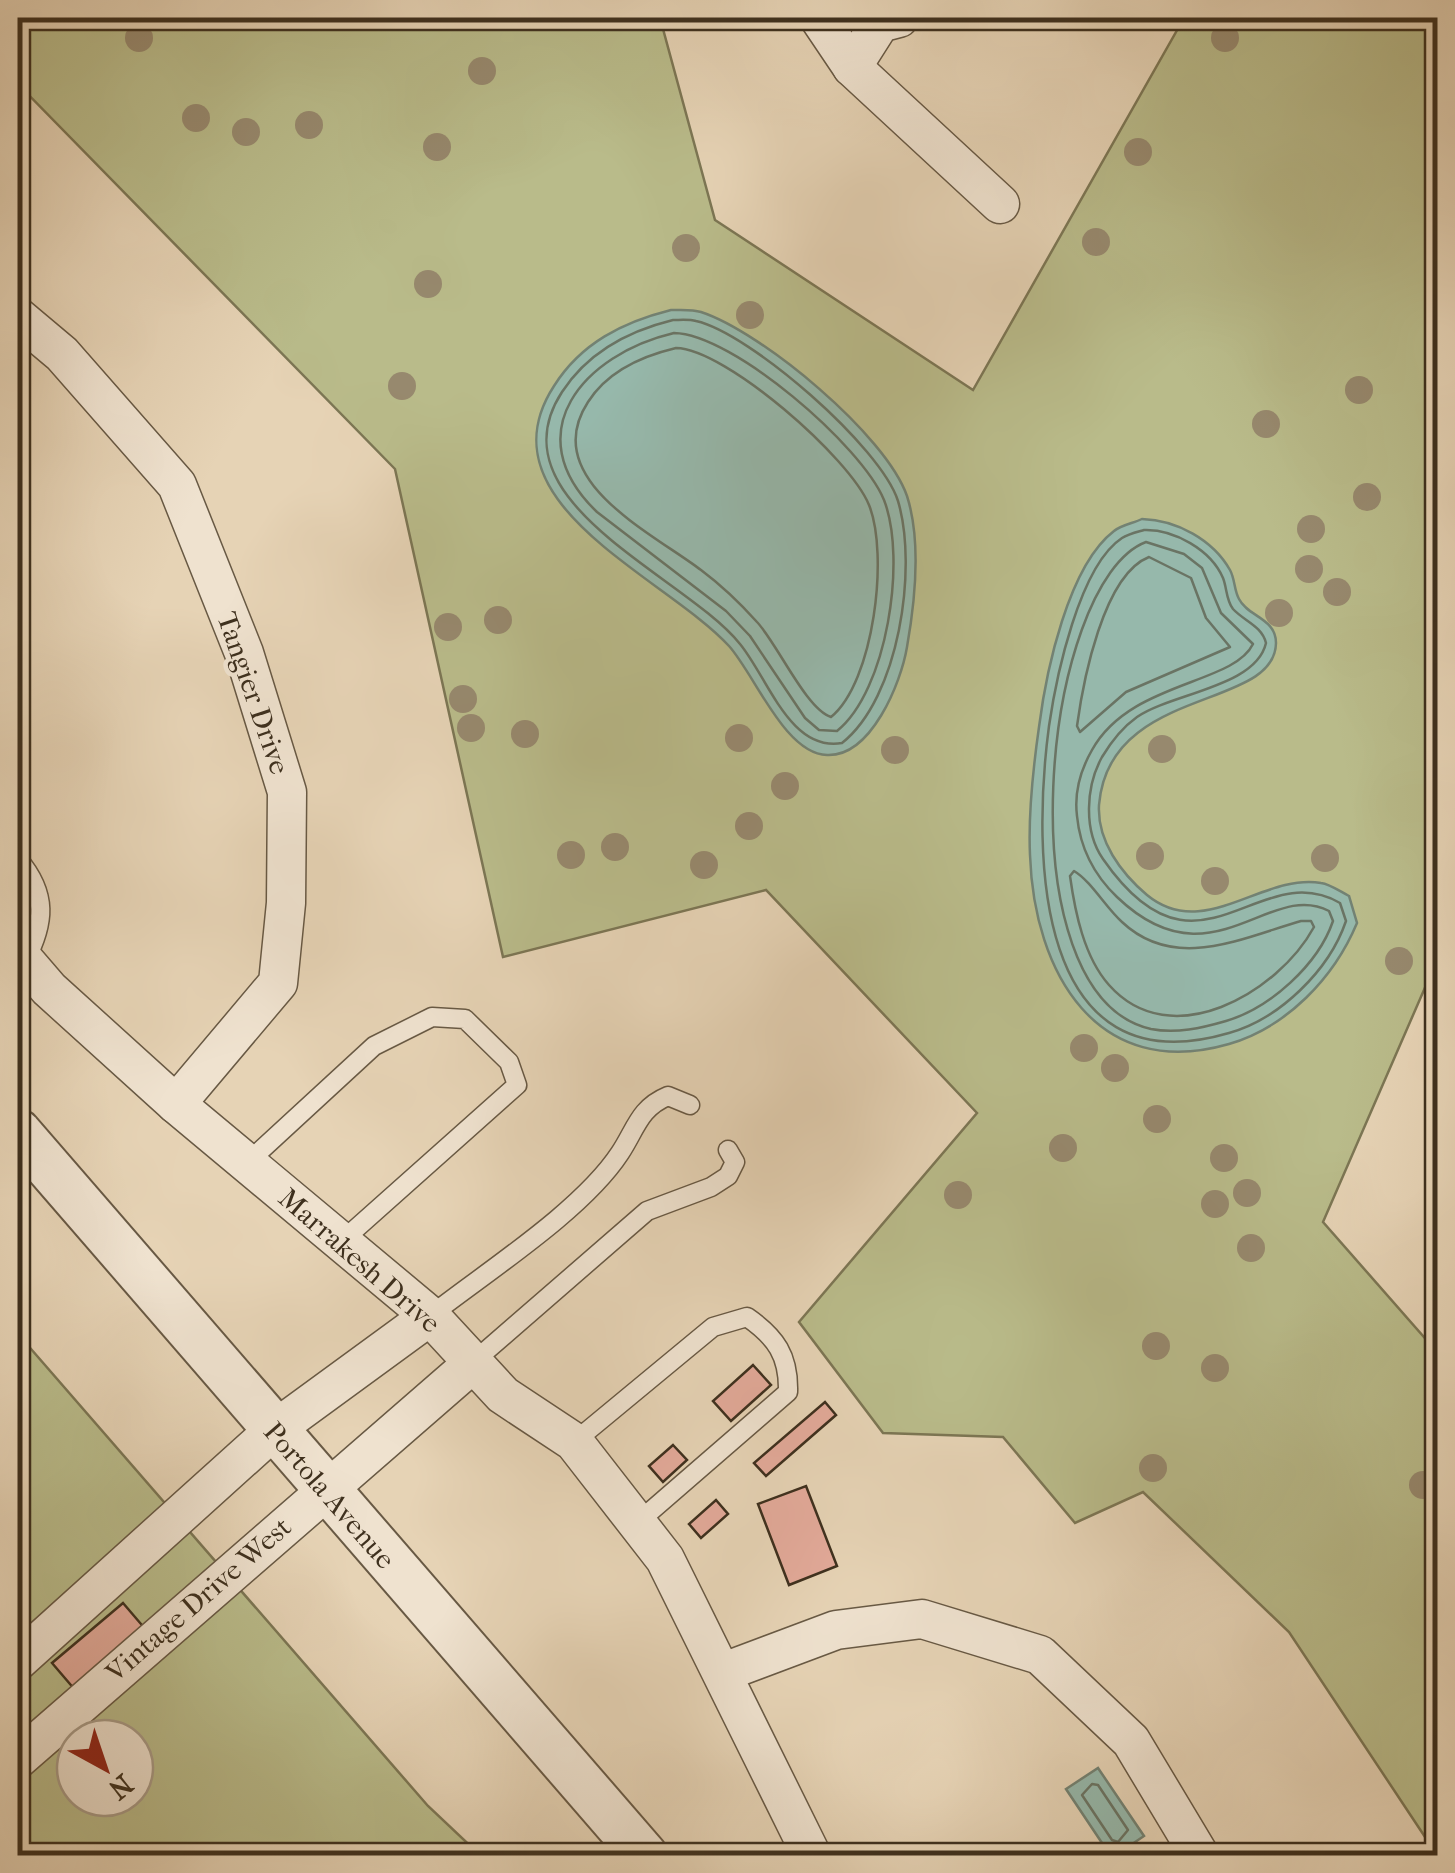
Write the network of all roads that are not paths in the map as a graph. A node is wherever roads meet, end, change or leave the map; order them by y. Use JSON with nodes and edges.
{"nodes":[{"id":1,"x":819,"y":18,"type":"edge"},
{"id":2,"x":899,"y":18,"type":"edge"},
{"id":3,"x":852,"y":68,"type":"junction"},
{"id":4,"x":1000,"y":204,"type":"dead end"},
{"id":5,"x":18,"y":316,"type":"edge"},
{"id":6,"x":18,"y":859,"type":"edge"},
{"id":7,"x":21,"y":957,"type":"edge"},
{"id":8,"x":176,"y":1104,"type":"junction"},
{"id":9,"x":690,"y":1105,"type":"dead end"},
{"id":10,"x":18,"y":1132,"type":"edge"},
{"id":11,"x":728,"y":1150,"type":"dead end"},
{"id":12,"x":247,"y":1163,"type":"junction"},
{"id":13,"x":342,"y":1241,"type":"junction"},
{"id":14,"x":430,"y":1316,"type":"junction"},
{"id":15,"x":472,"y":1364,"type":"junction"},
{"id":16,"x":274,"y":1430,"type":"junction"},
{"id":17,"x":574,"y":1442,"type":"junction"},
{"id":18,"x":324,"y":1489,"type":"junction"},
{"id":19,"x":637,"y":1523,"type":"junction"},
{"id":20,"x":18,"y":1661,"type":"edge"},
{"id":21,"x":724,"y":1672,"type":"junction"},
{"id":22,"x":18,"y":1759,"type":"edge"},
{"id":23,"x":645,"y":1856,"type":"edge"},
{"id":24,"x":812,"y":1856,"type":"edge"},
{"id":25,"x":1200,"y":1856,"type":"edge"}],
"edges":[{"from":1,"to":3,"type":"street"},
{"from":2,"to":3,"type":"street"},
{"from":3,"to":4,"type":"street"},
{"from":5,"to":8,"type":"street","name":"Tangier Drive"},
{"from":6,"to":7,"type":"lane"},
{"from":7,"to":8,"type":"street","name":"Marrakesh Drive"},
{"from":8,"to":12,"type":"street","name":"Marrakesh Drive"},
{"from":9,"to":14,"type":"lane"},
{"from":10,"to":16,"type":"street","name":"Portola Avenue"},
{"from":11,"to":15,"type":"lane"},
{"from":12,"to":13,"type":"street","name":"Marrakesh Drive"},
{"from":12,"to":13,"type":"lane"},
{"from":13,"to":14,"type":"street","name":"Marrakesh Drive"},
{"from":14,"to":15,"type":"street","name":"Marrakesh Drive"},
{"from":14,"to":16,"type":"street"},
{"from":15,"to":17,"type":"street","name":"Marrakesh Drive"},
{"from":15,"to":18,"type":"street","name":"Vintage Drive West"},
{"from":16,"to":18,"type":"street","name":"Portola Avenue"},
{"from":16,"to":20,"type":"street"},
{"from":17,"to":19,"type":"street","name":"Marrakesh Drive"},
{"from":17,"to":19,"type":"lane"},
{"from":18,"to":22,"type":"street","name":"Vintage Drive West"},
{"from":18,"to":23,"type":"street","name":"Portola Avenue"},
{"from":19,"to":21,"type":"street","name":"Marrakesh Drive"},
{"from":21,"to":24,"type":"street","name":"Marrakesh Drive"},
{"from":21,"to":25,"type":"street"}]}
